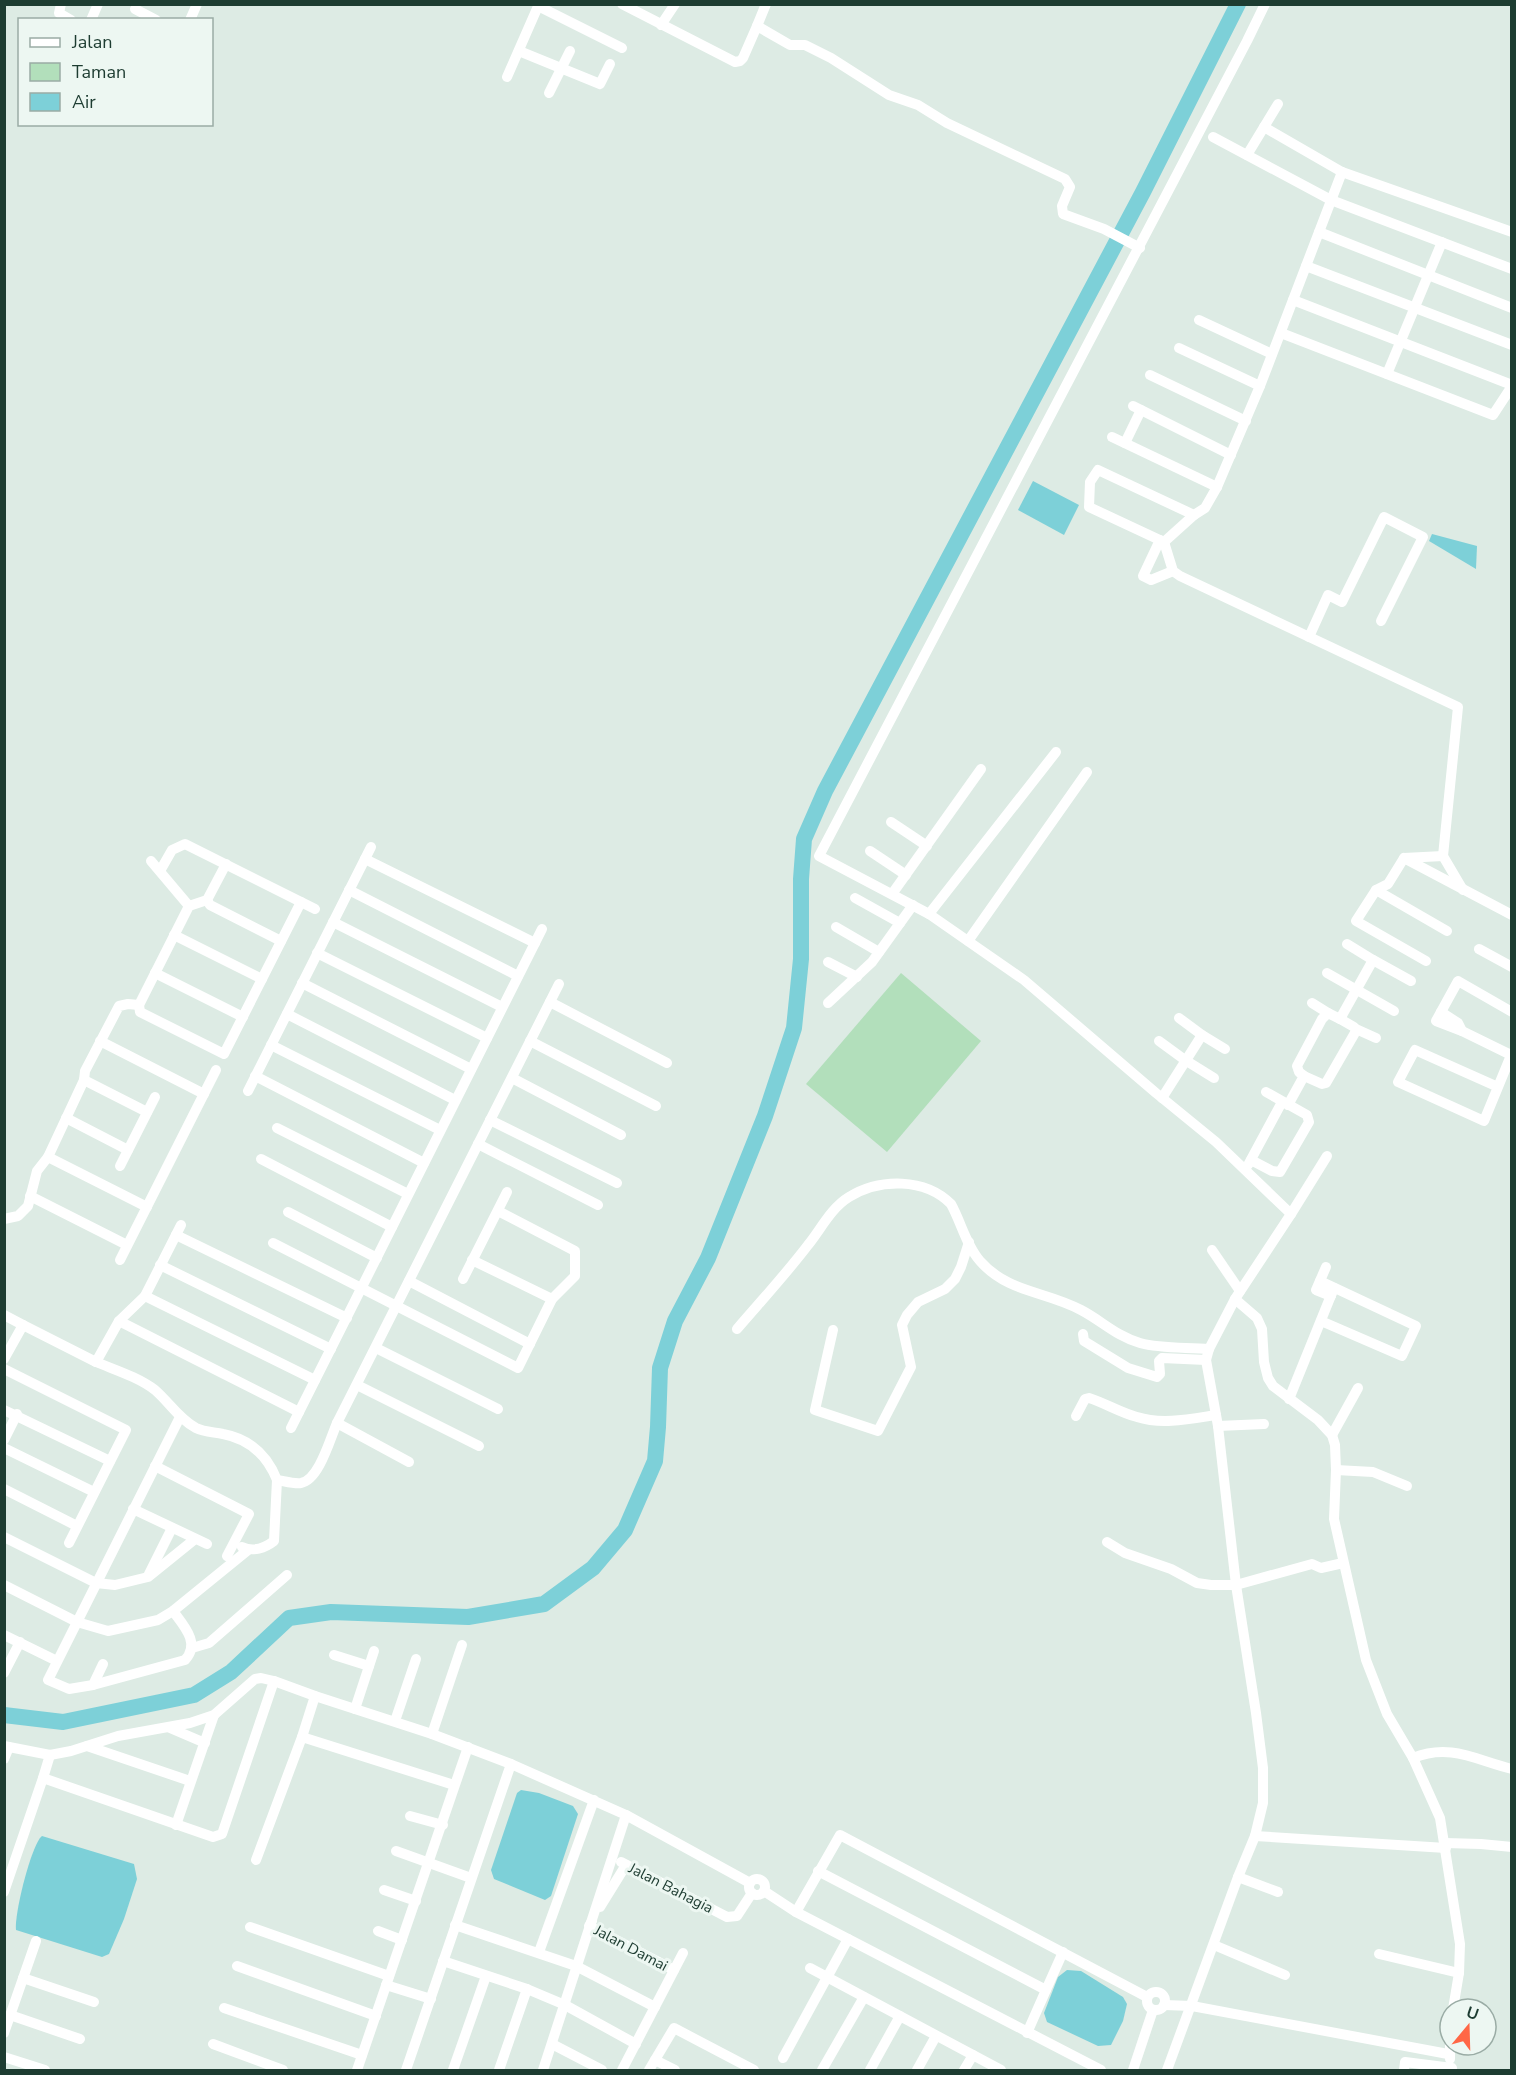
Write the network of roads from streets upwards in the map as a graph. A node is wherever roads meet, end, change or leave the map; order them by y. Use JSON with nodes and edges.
{"nodes":[{"id":1,"x":98,"y":4,"type":"edge"},
{"id":2,"x":197,"y":4,"type":"edge"},
{"id":3,"x":622,"y":4,"type":"edge"},
{"id":4,"x":675,"y":4,"type":"edge"},
{"id":5,"x":766,"y":4,"type":"edge"},
{"id":6,"x":1264,"y":4,"type":"edge"},
{"id":7,"x":59,"y":5,"type":"edge"},
{"id":8,"x":539,"y":5,"type":"edge"},
{"id":9,"x":134,"y":11,"type":"edge"},
{"id":10,"x":68,"y":18,"type":"edge"},
{"id":11,"x":92,"y":18,"type":"edge"},
{"id":12,"x":151,"y":18,"type":"edge"},
{"id":13,"x":191,"y":18,"type":"edge"},
{"id":14,"x":661,"y":25,"type":"junction"},
{"id":15,"x":757,"y":27,"type":"junction"},
{"id":16,"x":622,"y":48,"type":"dead end"},
{"id":17,"x":519,"y":51,"type":"junction"},
{"id":18,"x":570,"y":51,"type":"dead end"},
{"id":19,"x":610,"y":64,"type":"dead end"},
{"id":20,"x":562,"y":68,"type":"junction"},
{"id":21,"x":507,"y":76,"type":"dead end"},
{"id":22,"x":549,"y":93,"type":"dead end"},
{"id":23,"x":1278,"y":104,"type":"dead end"},
{"id":24,"x":1264,"y":127,"type":"junction"},
{"id":25,"x":1213,"y":137,"type":"dead end"},
{"id":26,"x":1247,"y":155,"type":"junction"},
{"id":27,"x":1342,"y":172,"type":"junction"},
{"id":28,"x":1331,"y":200,"type":"junction"},
{"id":29,"x":1319,"y":232,"type":"junction"},
{"id":30,"x":1512,"y":232,"type":"edge"},
{"id":31,"x":1442,"y":242,"type":"junction"},
{"id":32,"x":1136,"y":245,"type":"junction"},
{"id":33,"x":1306,"y":266,"type":"junction"},
{"id":34,"x":1512,"y":269,"type":"edge"},
{"id":35,"x":1428,"y":275,"type":"junction"},
{"id":36,"x":1293,"y":300,"type":"junction"},
{"id":37,"x":1414,"y":308,"type":"junction"},
{"id":38,"x":1512,"y":308,"type":"edge"},
{"id":39,"x":1199,"y":320,"type":"dead end"},
{"id":40,"x":1281,"y":333,"type":"junction"},
{"id":41,"x":1400,"y":341,"type":"junction"},
{"id":42,"x":1512,"y":345,"type":"edge"},
{"id":43,"x":1179,"y":348,"type":"dead end"},
{"id":44,"x":1272,"y":354,"type":"junction"},
{"id":45,"x":1387,"y":374,"type":"junction"},
{"id":46,"x":1150,"y":375,"type":"dead end"},
{"id":47,"x":1512,"y":385,"type":"edge"},
{"id":48,"x":1260,"y":386,"type":"junction"},
{"id":49,"x":1246,"y":421,"type":"junction"},
{"id":50,"x":1112,"y":437,"type":"dead end"},
{"id":51,"x":1125,"y":443,"type":"junction"},
{"id":52,"x":1231,"y":455,"type":"junction"},
{"id":53,"x":1218,"y":487,"type":"junction"},
{"id":54,"x":1083,"y":510,"type":"dead end"},
{"id":55,"x":1194,"y":515,"type":"junction"},
{"id":56,"x":1160,"y":543,"type":"junction"},
{"id":57,"x":1173,"y":571,"type":"junction"},
{"id":58,"x":1381,"y":621,"type":"dead end"},
{"id":59,"x":1313,"y":638,"type":"junction"},
{"id":60,"x":1056,"y":752,"type":"dead end"},
{"id":61,"x":981,"y":769,"type":"dead end"},
{"id":62,"x":1087,"y":772,"type":"dead end"},
{"id":63,"x":891,"y":822,"type":"dead end"},
{"id":64,"x":927,"y":846,"type":"junction"},
{"id":65,"x":371,"y":847,"type":"dead end"},
{"id":66,"x":870,"y":851,"type":"dead end"},
{"id":67,"x":1443,"y":856,"type":"junction"},
{"id":68,"x":1404,"y":858,"type":"junction"},
{"id":69,"x":364,"y":859,"type":"junction"},
{"id":70,"x":151,"y":861,"type":"dead end"},
{"id":71,"x":225,"y":864,"type":"junction"},
{"id":72,"x":160,"y":871,"type":"junction"},
{"id":73,"x":906,"y":875,"type":"junction"},
{"id":74,"x":349,"y":890,"type":"junction"},
{"id":75,"x":1376,"y":890,"type":"junction"},
{"id":76,"x":1462,"y":890,"type":"junction"},
{"id":77,"x":892,"y":894,"type":"junction"},
{"id":78,"x":855,"y":898,"type":"dead end"},
{"id":79,"x":207,"y":900,"type":"junction"},
{"id":80,"x":301,"y":902,"type":"junction"},
{"id":81,"x":913,"y":905,"type":"junction"},
{"id":82,"x":189,"y":906,"type":"junction"},
{"id":83,"x":315,"y":909,"type":"dead end"},
{"id":84,"x":929,"y":914,"type":"junction"},
{"id":85,"x":1512,"y":915,"type":"edge"},
{"id":86,"x":333,"y":922,"type":"junction"},
{"id":87,"x":900,"y":924,"type":"junction"},
{"id":88,"x":836,"y":927,"type":"dead end"},
{"id":89,"x":542,"y":929,"type":"dead end"},
{"id":90,"x":1447,"y":931,"type":"dead end"},
{"id":91,"x":174,"y":935,"type":"junction"},
{"id":92,"x":281,"y":941,"type":"junction"},
{"id":93,"x":968,"y":941,"type":"junction"},
{"id":94,"x":535,"y":943,"type":"junction"},
{"id":95,"x":1347,"y":944,"type":"dead end"},
{"id":96,"x":1479,"y":949,"type":"dead end"},
{"id":97,"x":879,"y":952,"type":"junction"},
{"id":98,"x":317,"y":953,"type":"junction"},
{"id":99,"x":1373,"y":960,"type":"junction"},
{"id":100,"x":1426,"y":961,"type":"dead end"},
{"id":101,"x":828,"y":962,"type":"dead end"},
{"id":102,"x":1512,"y":967,"type":"edge"},
{"id":103,"x":155,"y":973,"type":"junction"},
{"id":104,"x":1327,"y":973,"type":"dead end"},
{"id":105,"x":518,"y":976,"type":"junction"},
{"id":106,"x":857,"y":977,"type":"junction"},
{"id":107,"x":262,"y":979,"type":"junction"},
{"id":108,"x":1411,"y":981,"type":"dead end"},
{"id":109,"x":302,"y":983,"type":"junction"},
{"id":110,"x":559,"y":984,"type":"dead end"},
{"id":111,"x":1357,"y":989,"type":"junction"},
{"id":112,"x":550,"y":1002,"type":"junction"},
{"id":113,"x":828,"y":1003,"type":"dead end"},
{"id":114,"x":1312,"y":1003,"type":"dead end"},
{"id":115,"x":139,"y":1005,"type":"junction"},
{"id":116,"x":502,"y":1007,"type":"junction"},
{"id":117,"x":1394,"y":1011,"type":"dead end"},
{"id":118,"x":1512,"y":1012,"type":"edge"},
{"id":119,"x":1328,"y":1013,"type":"junction"},
{"id":120,"x":287,"y":1014,"type":"junction"},
{"id":121,"x":243,"y":1017,"type":"junction"},
{"id":122,"x":1179,"y":1018,"type":"dead end"},
{"id":123,"x":1340,"y":1019,"type":"junction"},
{"id":124,"x":1356,"y":1029,"type":"junction"},
{"id":125,"x":1202,"y":1035,"type":"junction"},
{"id":126,"x":487,"y":1038,"type":"junction"},
{"id":127,"x":1376,"y":1038,"type":"dead end"},
{"id":128,"x":100,"y":1041,"type":"junction"},
{"id":129,"x":530,"y":1041,"type":"junction"},
{"id":130,"x":1159,"y":1041,"type":"dead end"},
{"id":131,"x":271,"y":1046,"type":"junction"},
{"id":132,"x":1225,"y":1049,"type":"dead end"},
{"id":133,"x":1511,"y":1054,"type":"edge"},
{"id":134,"x":1185,"y":1060,"type":"junction"},
{"id":135,"x":667,"y":1062,"type":"dead end"},
{"id":136,"x":471,"y":1069,"type":"junction"},
{"id":137,"x":216,"y":1070,"type":"dead end"},
{"id":138,"x":255,"y":1076,"type":"junction"},
{"id":139,"x":1304,"y":1076,"type":"junction"},
{"id":140,"x":512,"y":1078,"type":"junction"},
{"id":141,"x":1215,"y":1078,"type":"dead end"},
{"id":142,"x":84,"y":1080,"type":"junction"},
{"id":143,"x":1498,"y":1087,"type":"junction"},
{"id":144,"x":248,"y":1091,"type":"dead end"},
{"id":145,"x":1266,"y":1092,"type":"dead end"},
{"id":146,"x":204,"y":1094,"type":"junction"},
{"id":147,"x":155,"y":1097,"type":"dead end"},
{"id":148,"x":1162,"y":1098,"type":"junction"},
{"id":149,"x":455,"y":1100,"type":"junction"},
{"id":150,"x":1285,"y":1103,"type":"junction"},
{"id":151,"x":657,"y":1106,"type":"dead end"},
{"id":152,"x":147,"y":1112,"type":"junction"},
{"id":153,"x":66,"y":1118,"type":"junction"},
{"id":154,"x":490,"y":1120,"type":"junction"},
{"id":155,"x":277,"y":1128,"type":"dead end"},
{"id":156,"x":440,"y":1130,"type":"junction"},
{"id":157,"x":621,"y":1135,"type":"dead end"},
{"id":158,"x":478,"y":1144,"type":"junction"},
{"id":159,"x":128,"y":1150,"type":"junction"},
{"id":160,"x":1327,"y":1156,"type":"dead end"},
{"id":161,"x":48,"y":1157,"type":"junction"},
{"id":162,"x":261,"y":1159,"type":"dead end"},
{"id":163,"x":1251,"y":1160,"type":"junction"},
{"id":164,"x":424,"y":1163,"type":"junction"},
{"id":165,"x":120,"y":1166,"type":"dead end"},
{"id":166,"x":1245,"y":1171,"type":"junction"},
{"id":167,"x":617,"y":1183,"type":"dead end"},
{"id":168,"x":507,"y":1192,"type":"dead end"},
{"id":169,"x":408,"y":1194,"type":"junction"},
{"id":170,"x":30,"y":1196,"type":"junction"},
{"id":171,"x":598,"y":1205,"type":"dead end"},
{"id":172,"x":147,"y":1207,"type":"junction"},
{"id":173,"x":498,"y":1211,"type":"junction"},
{"id":174,"x":288,"y":1212,"type":"dead end"},
{"id":175,"x":1291,"y":1214,"type":"junction"},
{"id":176,"x":4,"y":1220,"type":"edge"},
{"id":177,"x":392,"y":1227,"type":"junction"},
{"id":178,"x":969,"y":1242,"type":"junction"},
{"id":179,"x":273,"y":1243,"type":"dead end"},
{"id":180,"x":127,"y":1245,"type":"junction"},
{"id":181,"x":1212,"y":1250,"type":"dead end"},
{"id":182,"x":377,"y":1258,"type":"junction"},
{"id":183,"x":120,"y":1260,"type":"dead end"},
{"id":184,"x":472,"y":1260,"type":"junction"},
{"id":185,"x":160,"y":1264,"type":"junction"},
{"id":186,"x":1326,"y":1267,"type":"dead end"},
{"id":187,"x":463,"y":1279,"type":"dead end"},
{"id":188,"x":409,"y":1281,"type":"junction"},
{"id":189,"x":362,"y":1288,"type":"junction"},
{"id":190,"x":1332,"y":1292,"type":"junction"},
{"id":191,"x":1237,"y":1295,"type":"junction"},
{"id":192,"x":145,"y":1296,"type":"junction"},
{"id":193,"x":552,"y":1299,"type":"junction"},
{"id":194,"x":396,"y":1306,"type":"junction"},
{"id":195,"x":4,"y":1316,"type":"edge"},
{"id":196,"x":347,"y":1318,"type":"junction"},
{"id":197,"x":119,"y":1321,"type":"junction"},
{"id":198,"x":1321,"y":1321,"type":"junction"},
{"id":199,"x":23,"y":1325,"type":"junction"},
{"id":200,"x":737,"y":1329,"type":"dead end"},
{"id":201,"x":833,"y":1330,"type":"dead end"},
{"id":202,"x":1083,"y":1334,"type":"dead end"},
{"id":203,"x":530,"y":1344,"type":"junction"},
{"id":204,"x":375,"y":1348,"type":"junction"},
{"id":205,"x":331,"y":1349,"type":"junction"},
{"id":206,"x":1208,"y":1354,"type":"junction"},
{"id":207,"x":4,"y":1359,"type":"edge"},
{"id":208,"x":96,"y":1362,"type":"junction"},
{"id":209,"x":4,"y":1369,"type":"edge"},
{"id":210,"x":315,"y":1380,"type":"junction"},
{"id":211,"x":357,"y":1385,"type":"junction"},
{"id":212,"x":1359,"y":1388,"type":"dead end"},
{"id":213,"x":1289,"y":1399,"type":"junction"},
{"id":214,"x":498,"y":1409,"type":"dead end"},
{"id":215,"x":4,"y":1410,"type":"edge"},
{"id":216,"x":299,"y":1412,"type":"junction"},
{"id":217,"x":17,"y":1414,"type":"junction"},
{"id":218,"x":1076,"y":1416,"type":"dead end"},
{"id":219,"x":180,"y":1417,"type":"junction"},
{"id":220,"x":1217,"y":1421,"type":"junction"},
{"id":221,"x":337,"y":1423,"type":"junction"},
{"id":222,"x":1264,"y":1424,"type":"dead end"},
{"id":223,"x":291,"y":1428,"type":"dead end"},
{"id":224,"x":1332,"y":1435,"type":"junction"},
{"id":225,"x":4,"y":1440,"type":"edge"},
{"id":226,"x":479,"y":1446,"type":"dead end"},
{"id":227,"x":4,"y":1448,"type":"edge"},
{"id":228,"x":110,"y":1461,"type":"junction"},
{"id":229,"x":409,"y":1462,"type":"dead end"},
{"id":230,"x":155,"y":1466,"type":"junction"},
{"id":231,"x":1336,"y":1470,"type":"junction"},
{"id":232,"x":276,"y":1480,"type":"junction"},
{"id":233,"x":1407,"y":1486,"type":"dead end"},
{"id":234,"x":4,"y":1489,"type":"edge"},
{"id":235,"x":94,"y":1492,"type":"junction"},
{"id":236,"x":133,"y":1509,"type":"junction"},
{"id":237,"x":77,"y":1526,"type":"junction"},
{"id":238,"x":172,"y":1528,"type":"junction"},
{"id":239,"x":4,"y":1537,"type":"edge"},
{"id":240,"x":195,"y":1539,"type":"junction"},
{"id":241,"x":234,"y":1542,"type":"junction"},
{"id":242,"x":1107,"y":1542,"type":"dead end"},
{"id":243,"x":69,"y":1543,"type":"dead end"},
{"id":244,"x":207,"y":1544,"type":"dead end"},
{"id":245,"x":248,"y":1550,"type":"junction"},
{"id":246,"x":227,"y":1556,"type":"dead end"},
{"id":247,"x":1343,"y":1563,"type":"junction"},
{"id":248,"x":287,"y":1575,"type":"dead end"},
{"id":249,"x":148,"y":1576,"type":"junction"},
{"id":250,"x":96,"y":1583,"type":"junction"},
{"id":251,"x":4,"y":1585,"type":"edge"},
{"id":252,"x":1236,"y":1585,"type":"junction"},
{"id":253,"x":173,"y":1611,"type":"junction"},
{"id":254,"x":77,"y":1622,"type":"junction"},
{"id":255,"x":4,"y":1635,"type":"edge"},
{"id":256,"x":20,"y":1642,"type":"junction"},
{"id":257,"x":462,"y":1645,"type":"dead end"},
{"id":258,"x":192,"y":1648,"type":"junction"},
{"id":259,"x":374,"y":1651,"type":"dead end"},
{"id":260,"x":334,"y":1655,"type":"dead end"},
{"id":261,"x":416,"y":1659,"type":"dead end"},
{"id":262,"x":57,"y":1661,"type":"junction"},
{"id":263,"x":103,"y":1664,"type":"dead end"},
{"id":264,"x":369,"y":1666,"type":"junction"},
{"id":265,"x":4,"y":1673,"type":"edge"},
{"id":266,"x":274,"y":1681,"type":"junction"},
{"id":267,"x":93,"y":1685,"type":"junction"},
{"id":268,"x":315,"y":1696,"type":"junction"},
{"id":269,"x":355,"y":1709,"type":"junction"},
{"id":270,"x":214,"y":1715,"type":"junction"},
{"id":271,"x":395,"y":1721,"type":"junction"},
{"id":272,"x":169,"y":1728,"type":"junction"},
{"id":273,"x":432,"y":1734,"type":"junction"},
{"id":274,"x":302,"y":1737,"type":"junction"},
{"id":275,"x":205,"y":1743,"type":"junction"},
{"id":276,"x":7,"y":1746,"type":"edge"},
{"id":277,"x":87,"y":1746,"type":"junction"},
{"id":278,"x":468,"y":1747,"type":"junction"},
{"id":279,"x":50,"y":1755,"type":"junction"},
{"id":280,"x":1413,"y":1758,"type":"junction"},
{"id":281,"x":4,"y":1759,"type":"edge"},
{"id":282,"x":511,"y":1764,"type":"junction"},
{"id":283,"x":1512,"y":1769,"type":"edge"},
{"id":284,"x":43,"y":1778,"type":"junction"},
{"id":285,"x":190,"y":1780,"type":"junction"},
{"id":286,"x":454,"y":1785,"type":"junction"},
{"id":287,"x":594,"y":1800,"type":"junction"},
{"id":288,"x":626,"y":1815,"type":"junction"},
{"id":289,"x":410,"y":1816,"type":"dead end"},
{"id":290,"x":176,"y":1825,"type":"junction"},
{"id":291,"x":442,"y":1825,"type":"junction"},
{"id":292,"x":1255,"y":1836,"type":"junction"},
{"id":293,"x":1445,"y":1845,"type":"junction"},
{"id":294,"x":1512,"y":1847,"type":"edge"},
{"id":295,"x":396,"y":1851,"type":"dead end"},
{"id":296,"x":613,"y":1857,"type":"junction"},
{"id":297,"x":256,"y":1860,"type":"dead end"},
{"id":298,"x":430,"y":1863,"type":"junction"},
{"id":299,"x":9,"y":1865,"type":"edge"},
{"id":300,"x":626,"y":1865,"type":"junction"},
{"id":301,"x":818,"y":1871,"type":"junction"},
{"id":302,"x":1238,"y":1877,"type":"junction"},
{"id":303,"x":471,"y":1878,"type":"junction"},
{"id":304,"x":751,"y":1888,"type":"junction"},
{"id":305,"x":384,"y":1890,"type":"dead end"},
{"id":306,"x":4,"y":1892,"type":"edge"},
{"id":307,"x":1278,"y":1892,"type":"dead end"},
{"id":308,"x":416,"y":1901,"type":"junction"},
{"id":309,"x":796,"y":1912,"type":"junction"},
{"id":310,"x":455,"y":1925,"type":"junction"},
{"id":311,"x":589,"y":1926,"type":"junction"},
{"id":312,"x":250,"y":1927,"type":"dead end"},
{"id":313,"x":378,"y":1931,"type":"dead end"},
{"id":314,"x":402,"y":1940,"type":"junction"},
{"id":315,"x":848,"y":1940,"type":"junction"},
{"id":316,"x":36,"y":1941,"type":"dead end"},
{"id":317,"x":1214,"y":1945,"type":"junction"},
{"id":318,"x":539,"y":1952,"type":"junction"},
{"id":319,"x":1063,"y":1952,"type":"junction"},
{"id":320,"x":683,"y":1953,"type":"dead end"},
{"id":321,"x":1379,"y":1954,"type":"dead end"},
{"id":322,"x":443,"y":1961,"type":"junction"},
{"id":323,"x":237,"y":1966,"type":"dead end"},
{"id":324,"x":576,"y":1966,"type":"junction"},
{"id":325,"x":810,"y":1968,"type":"dead end"},
{"id":326,"x":674,"y":1970,"type":"junction"},
{"id":327,"x":1459,"y":1973,"type":"junction"},
{"id":328,"x":1285,"y":1975,"type":"dead end"},
{"id":329,"x":486,"y":1976,"type":"junction"},
{"id":330,"x":827,"y":1977,"type":"junction"},
{"id":331,"x":23,"y":1978,"type":"junction"},
{"id":332,"x":387,"y":1981,"type":"junction"},
{"id":333,"x":526,"y":1989,"type":"junction"},
{"id":334,"x":1046,"y":1990,"type":"junction"},
{"id":335,"x":864,"y":1997,"type":"junction"},
{"id":336,"x":1147,"y":1997,"type":"junction"},
{"id":337,"x":1455,"y":1997,"type":"edge"},
{"id":338,"x":430,"y":1999,"type":"junction"},
{"id":339,"x":94,"y":2002,"type":"dead end"},
{"id":340,"x":565,"y":2005,"type":"junction"},
{"id":341,"x":1164,"y":2005,"type":"junction"},
{"id":342,"x":1192,"y":2006,"type":"junction"},
{"id":343,"x":655,"y":2007,"type":"junction"},
{"id":344,"x":224,"y":2008,"type":"dead end"},
{"id":345,"x":1153,"y":2010,"type":"junction"},
{"id":346,"x":10,"y":2015,"type":"junction"},
{"id":347,"x":376,"y":2016,"type":"junction"},
{"id":348,"x":900,"y":2016,"type":"junction"},
{"id":349,"x":4,"y":2033,"type":"edge"},
{"id":350,"x":1027,"y":2033,"type":"junction"},
{"id":351,"x":936,"y":2036,"type":"junction"},
{"id":352,"x":80,"y":2039,"type":"dead end"},
{"id":353,"x":213,"y":2044,"type":"dead end"},
{"id":354,"x":552,"y":2044,"type":"junction"},
{"id":355,"x":636,"y":2044,"type":"junction"},
{"id":356,"x":1438,"y":2052,"type":"edge"},
{"id":357,"x":362,"y":2055,"type":"junction"},
{"id":358,"x":973,"y":2055,"type":"junction"},
{"id":359,"x":4,"y":2057,"type":"edge"},
{"id":360,"x":783,"y":2058,"type":"dead end"},
{"id":361,"x":655,"y":2060,"type":"junction"},
{"id":362,"x":1094,"y":2069,"type":"edge"},
{"id":363,"x":1452,"y":2069,"type":"edge"},
{"id":364,"x":45,"y":2070,"type":"edge"},
{"id":365,"x":283,"y":2070,"type":"edge"},
{"id":366,"x":357,"y":2070,"type":"edge"},
{"id":367,"x":406,"y":2070,"type":"edge"},
{"id":368,"x":453,"y":2070,"type":"edge"},
{"id":369,"x":499,"y":2070,"type":"edge"},
{"id":370,"x":543,"y":2070,"type":"edge"},
{"id":371,"x":602,"y":2070,"type":"edge"},
{"id":372,"x":622,"y":2070,"type":"edge"},
{"id":373,"x":649,"y":2070,"type":"edge"},
{"id":374,"x":675,"y":2070,"type":"edge"},
{"id":375,"x":754,"y":2070,"type":"edge"},
{"id":376,"x":822,"y":2070,"type":"edge"},
{"id":377,"x":870,"y":2070,"type":"edge"},
{"id":378,"x":917,"y":2070,"type":"edge"},
{"id":379,"x":964,"y":2070,"type":"edge"},
{"id":380,"x":1001,"y":2070,"type":"edge"},
{"id":381,"x":1133,"y":2070,"type":"edge"},
{"id":382,"x":1167,"y":2070,"type":"edge"},
{"id":383,"x":1404,"y":2070,"type":"edge"}],
"edges":[{"from":1,"to":11,"type":"street"},
{"from":2,"to":13,"type":"street"},
{"from":3,"to":14,"type":"street"},
{"from":4,"to":14,"type":"street"},
{"from":5,"to":15,"type":"street"},
{"from":6,"to":32,"type":"street"},
{"from":7,"to":10,"type":"street"},
{"from":8,"to":16,"type":"street"},
{"from":8,"to":17,"type":"street"},
{"from":9,"to":12,"type":"street"},
{"from":14,"to":15,"type":"street"},
{"from":15,"to":32,"type":"street"},
{"from":17,"to":20,"type":"street"},
{"from":17,"to":21,"type":"street"},
{"from":18,"to":20,"type":"street"},
{"from":19,"to":20,"type":"street"},
{"from":20,"to":22,"type":"street"},
{"from":23,"to":24,"type":"street"},
{"from":24,"to":26,"type":"street"},
{"from":24,"to":27,"type":"street"},
{"from":25,"to":26,"type":"street"},
{"from":26,"to":28,"type":"street"},
{"from":27,"to":28,"type":"street"},
{"from":27,"to":30,"type":"street"},
{"from":28,"to":29,"type":"street"},
{"from":28,"to":31,"type":"street"},
{"from":29,"to":33,"type":"street"},
{"from":29,"to":35,"type":"street"},
{"from":31,"to":34,"type":"street"},
{"from":31,"to":35,"type":"street"},
{"from":32,"to":77,"type":"street"},
{"from":33,"to":36,"type":"street"},
{"from":33,"to":37,"type":"street"},
{"from":35,"to":37,"type":"street"},
{"from":35,"to":38,"type":"street"},
{"from":36,"to":40,"type":"street"},
{"from":36,"to":41,"type":"street"},
{"from":37,"to":41,"type":"street"},
{"from":37,"to":42,"type":"street"},
{"from":39,"to":44,"type":"street"},
{"from":40,"to":44,"type":"street"},
{"from":40,"to":45,"type":"street"},
{"from":41,"to":45,"type":"street"},
{"from":41,"to":47,"type":"street"},
{"from":43,"to":48,"type":"street"},
{"from":44,"to":48,"type":"street"},
{"from":45,"to":47,"type":"street"},
{"from":46,"to":49,"type":"street"},
{"from":48,"to":49,"type":"street"},
{"from":49,"to":52,"type":"street"},
{"from":50,"to":51,"type":"street"},
{"from":51,"to":52,"type":"street"},
{"from":51,"to":53,"type":"street"},
{"from":52,"to":53,"type":"street"},
{"from":53,"to":55,"type":"street"},
{"from":54,"to":56,"type":"street"},
{"from":55,"to":56,"type":"street"},
{"from":55,"to":56,"type":"street"},
{"from":56,"to":57,"type":"street"},
{"from":56,"to":57,"type":"street"},
{"from":57,"to":59,"type":"street"},
{"from":58,"to":59,"type":"street"},
{"from":59,"to":67,"type":"street"},
{"from":60,"to":84,"type":"street"},
{"from":61,"to":64,"type":"street"},
{"from":62,"to":93,"type":"street"},
{"from":63,"to":64,"type":"street"},
{"from":64,"to":73,"type":"street"},
{"from":65,"to":69,"type":"street"},
{"from":66,"to":73,"type":"street"},
{"from":67,"to":68,"type":"street"},
{"from":67,"to":76,"type":"street"},
{"from":68,"to":75,"type":"street"},
{"from":68,"to":76,"type":"street"},
{"from":69,"to":74,"type":"street"},
{"from":69,"to":94,"type":"street"},
{"from":70,"to":72,"type":"street"},
{"from":71,"to":72,"type":"street"},
{"from":71,"to":79,"type":"street"},
{"from":71,"to":80,"type":"street"},
{"from":72,"to":82,"type":"street"},
{"from":73,"to":77,"type":"street"},
{"from":74,"to":86,"type":"street"},
{"from":74,"to":105,"type":"street"},
{"from":75,"to":90,"type":"street"},
{"from":75,"to":100,"type":"street"},
{"from":76,"to":85,"type":"street"},
{"from":77,"to":81,"type":"street"},
{"from":78,"to":87,"type":"street"},
{"from":79,"to":82,"type":"street"},
{"from":79,"to":92,"type":"street"},
{"from":80,"to":83,"type":"street"},
{"from":80,"to":92,"type":"street"},
{"from":81,"to":84,"type":"street"},
{"from":81,"to":87,"type":"street"},
{"from":82,"to":91,"type":"street"},
{"from":84,"to":93,"type":"street"},
{"from":86,"to":98,"type":"street"},
{"from":86,"to":116,"type":"street"},
{"from":87,"to":97,"type":"street"},
{"from":88,"to":97,"type":"street"},
{"from":89,"to":94,"type":"street"},
{"from":91,"to":103,"type":"street"},
{"from":91,"to":107,"type":"street"},
{"from":92,"to":107,"type":"street"},
{"from":93,"to":148,"type":"street"},
{"from":94,"to":105,"type":"street"},
{"from":95,"to":99,"type":"street"},
{"from":96,"to":102,"type":"street"},
{"from":97,"to":106,"type":"street"},
{"from":98,"to":109,"type":"street"},
{"from":98,"to":126,"type":"street"},
{"from":99,"to":108,"type":"street"},
{"from":99,"to":111,"type":"street"},
{"from":101,"to":106,"type":"street"},
{"from":103,"to":115,"type":"street"},
{"from":103,"to":121,"type":"street"},
{"from":104,"to":111,"type":"street"},
{"from":105,"to":116,"type":"street"},
{"from":106,"to":113,"type":"street"},
{"from":107,"to":121,"type":"street"},
{"from":109,"to":120,"type":"street"},
{"from":109,"to":136,"type":"street"},
{"from":110,"to":112,"type":"street"},
{"from":111,"to":117,"type":"street"},
{"from":111,"to":123,"type":"street"},
{"from":112,"to":129,"type":"street"},
{"from":112,"to":135,"type":"street"},
{"from":114,"to":119,"type":"street"},
{"from":115,"to":121,"type":"street"},
{"from":115,"to":128,"type":"street"},
{"from":116,"to":126,"type":"street"},
{"from":118,"to":133,"type":"street"},
{"from":119,"to":123,"type":"street"},
{"from":119,"to":139,"type":"street"},
{"from":120,"to":131,"type":"street"},
{"from":120,"to":149,"type":"street"},
{"from":122,"to":125,"type":"street"},
{"from":123,"to":124,"type":"street"},
{"from":124,"to":127,"type":"street"},
{"from":124,"to":139,"type":"street"},
{"from":125,"to":132,"type":"street"},
{"from":125,"to":134,"type":"street"},
{"from":126,"to":136,"type":"street"},
{"from":128,"to":142,"type":"street"},
{"from":128,"to":146,"type":"street"},
{"from":129,"to":140,"type":"street"},
{"from":129,"to":151,"type":"street"},
{"from":130,"to":134,"type":"street"},
{"from":131,"to":138,"type":"street"},
{"from":131,"to":156,"type":"street"},
{"from":133,"to":143,"type":"street"},
{"from":134,"to":141,"type":"street"},
{"from":134,"to":148,"type":"street"},
{"from":136,"to":149,"type":"street"},
{"from":137,"to":146,"type":"street"},
{"from":138,"to":144,"type":"street"},
{"from":138,"to":164,"type":"street"},
{"from":139,"to":150,"type":"street"},
{"from":140,"to":154,"type":"street"},
{"from":140,"to":157,"type":"street"},
{"from":142,"to":152,"type":"street"},
{"from":142,"to":153,"type":"street"},
{"from":143,"to":143,"type":"street"},
{"from":145,"to":150,"type":"street"},
{"from":146,"to":172,"type":"street"},
{"from":147,"to":152,"type":"street"},
{"from":148,"to":166,"type":"street"},
{"from":149,"to":156,"type":"street"},
{"from":150,"to":163,"type":"street"},
{"from":150,"to":163,"type":"street"},
{"from":152,"to":159,"type":"street"},
{"from":153,"to":159,"type":"street"},
{"from":153,"to":161,"type":"street"},
{"from":154,"to":158,"type":"street"},
{"from":154,"to":167,"type":"street"},
{"from":155,"to":169,"type":"street"},
{"from":156,"to":164,"type":"street"},
{"from":158,"to":171,"type":"street"},
{"from":158,"to":188,"type":"street"},
{"from":159,"to":165,"type":"street"},
{"from":160,"to":175,"type":"street"},
{"from":161,"to":170,"type":"street"},
{"from":161,"to":172,"type":"street"},
{"from":162,"to":177,"type":"street"},
{"from":163,"to":166,"type":"street"},
{"from":164,"to":169,"type":"street"},
{"from":166,"to":175,"type":"street"},
{"from":168,"to":173,"type":"street"},
{"from":169,"to":177,"type":"street"},
{"from":170,"to":176,"type":"street"},
{"from":170,"to":180,"type":"street"},
{"from":172,"to":180,"type":"street"},
{"from":173,"to":184,"type":"street"},
{"from":173,"to":193,"type":"street"},
{"from":174,"to":182,"type":"street"},
{"from":175,"to":191,"type":"street"},
{"from":177,"to":182,"type":"street"},
{"from":178,"to":200,"type":"street"},
{"from":178,"to":201,"type":"street"},
{"from":178,"to":206,"type":"street"},
{"from":179,"to":189,"type":"street"},
{"from":180,"to":183,"type":"street"},
{"from":181,"to":191,"type":"street"},
{"from":182,"to":189,"type":"street"},
{"from":184,"to":187,"type":"street"},
{"from":184,"to":193,"type":"street"},
{"from":185,"to":192,"type":"street"},
{"from":185,"to":196,"type":"street"},
{"from":185,"to":205,"type":"street"},
{"from":186,"to":190,"type":"street"},
{"from":188,"to":194,"type":"street"},
{"from":188,"to":203,"type":"street"},
{"from":189,"to":194,"type":"street"},
{"from":189,"to":196,"type":"street"},
{"from":190,"to":198,"type":"street"},
{"from":190,"to":198,"type":"street"},
{"from":191,"to":206,"type":"street"},
{"from":191,"to":213,"type":"street"},
{"from":192,"to":197,"type":"street"},
{"from":192,"to":210,"type":"street"},
{"from":193,"to":203,"type":"street"},
{"from":194,"to":203,"type":"street"},
{"from":194,"to":204,"type":"street"},
{"from":195,"to":199,"type":"street"},
{"from":196,"to":205,"type":"street"},
{"from":197,"to":208,"type":"street"},
{"from":197,"to":216,"type":"street"},
{"from":198,"to":213,"type":"street"},
{"from":199,"to":207,"type":"street"},
{"from":199,"to":208,"type":"street"},
{"from":202,"to":206,"type":"street"},
{"from":204,"to":211,"type":"street"},
{"from":204,"to":214,"type":"street"},
{"from":205,"to":210,"type":"street"},
{"from":206,"to":220,"type":"street"},
{"from":208,"to":219,"type":"street"},
{"from":209,"to":228,"type":"street"},
{"from":210,"to":216,"type":"street"},
{"from":211,"to":221,"type":"street"},
{"from":211,"to":226,"type":"street"},
{"from":212,"to":224,"type":"street"},
{"from":213,"to":224,"type":"street"},
{"from":215,"to":217,"type":"street"},
{"from":216,"to":223,"type":"street"},
{"from":217,"to":225,"type":"street"},
{"from":217,"to":228,"type":"street"},
{"from":218,"to":220,"type":"street"},
{"from":219,"to":230,"type":"street"},
{"from":219,"to":232,"type":"street"},
{"from":220,"to":222,"type":"street"},
{"from":220,"to":252,"type":"street"},
{"from":221,"to":229,"type":"street"},
{"from":221,"to":232,"type":"street"},
{"from":224,"to":231,"type":"street"},
{"from":227,"to":235,"type":"street"},
{"from":228,"to":235,"type":"street"},
{"from":230,"to":236,"type":"street"},
{"from":230,"to":241,"type":"street"},
{"from":231,"to":233,"type":"street"},
{"from":231,"to":247,"type":"street"},
{"from":232,"to":245,"type":"street"},
{"from":234,"to":237,"type":"street"},
{"from":235,"to":237,"type":"street"},
{"from":236,"to":238,"type":"street"},
{"from":236,"to":250,"type":"street"},
{"from":237,"to":243,"type":"street"},
{"from":238,"to":240,"type":"street"},
{"from":238,"to":249,"type":"street"},
{"from":239,"to":250,"type":"street"},
{"from":240,"to":244,"type":"street"},
{"from":240,"to":249,"type":"street"},
{"from":241,"to":245,"type":"street"},
{"from":241,"to":246,"type":"street"},
{"from":242,"to":252,"type":"street"},
{"from":245,"to":253,"type":"street"},
{"from":247,"to":252,"type":"street"},
{"from":247,"to":280,"type":"street"},
{"from":248,"to":258,"type":"street"},
{"from":249,"to":250,"type":"street"},
{"from":250,"to":254,"type":"street"},
{"from":251,"to":254,"type":"street"},
{"from":252,"to":292,"type":"street"},
{"from":253,"to":254,"type":"street"},
{"from":253,"to":258,"type":"street"},
{"from":254,"to":262,"type":"street"},
{"from":255,"to":256,"type":"street"},
{"from":256,"to":262,"type":"street"},
{"from":256,"to":265,"type":"street"},
{"from":257,"to":273,"type":"street"},
{"from":258,"to":267,"type":"street"},
{"from":259,"to":264,"type":"street"},
{"from":260,"to":264,"type":"street"},
{"from":261,"to":271,"type":"street"},
{"from":262,"to":267,"type":"street"},
{"from":263,"to":267,"type":"street"},
{"from":264,"to":269,"type":"street"},
{"from":266,"to":268,"type":"street"},
{"from":266,"to":270,"type":"street"},
{"from":266,"to":290,"type":"street"},
{"from":268,"to":269,"type":"street"},
{"from":268,"to":274,"type":"street"},
{"from":269,"to":271,"type":"street"},
{"from":270,"to":272,"type":"street"},
{"from":270,"to":275,"type":"street"},
{"from":271,"to":273,"type":"street"},
{"from":272,"to":275,"type":"street"},
{"from":272,"to":277,"type":"street"},
{"from":273,"to":278,"type":"street"},
{"from":274,"to":286,"type":"street"},
{"from":274,"to":297,"type":"street"},
{"from":275,"to":285,"type":"street"},
{"from":276,"to":279,"type":"street"},
{"from":276,"to":281,"type":"street"},
{"from":277,"to":279,"type":"street"},
{"from":277,"to":285,"type":"street"},
{"from":278,"to":282,"type":"street"},
{"from":278,"to":286,"type":"street"},
{"from":279,"to":284,"type":"street"},
{"from":280,"to":283,"type":"street"},
{"from":280,"to":293,"type":"street"},
{"from":282,"to":287,"type":"street"},
{"from":282,"to":303,"type":"street"},
{"from":284,"to":290,"type":"street"},
{"from":284,"to":299,"type":"street"},
{"from":285,"to":290,"type":"street"},
{"from":286,"to":291,"type":"street"},
{"from":287,"to":288,"type":"street"},
{"from":287,"to":318,"type":"street"},
{"from":288,"to":296,"type":"street"},
{"from":288,"to":304,"type":"street"},
{"from":289,"to":291,"type":"street"},
{"from":291,"to":298,"type":"street"},
{"from":292,"to":293,"type":"street"},
{"from":292,"to":302,"type":"street"},
{"from":293,"to":294,"type":"street"},
{"from":293,"to":327,"type":"street"},
{"from":295,"to":298,"type":"street"},
{"from":296,"to":300,"type":"street","name":"Jalan Bahagia"},
{"from":296,"to":311,"type":"street"},
{"from":298,"to":303,"type":"street"},
{"from":298,"to":308,"type":"street"},
{"from":299,"to":306,"type":"street"},
{"from":300,"to":304,"type":"street","name":"Jalan Bahagia"},
{"from":300,"to":311,"type":"street"},
{"from":301,"to":309,"type":"street"},
{"from":301,"to":319,"type":"street"},
{"from":301,"to":334,"type":"street"},
{"from":302,"to":307,"type":"street"},
{"from":302,"to":317,"type":"street"},
{"from":303,"to":310,"type":"street"},
{"from":304,"to":309,"type":"street"},
{"from":305,"to":308,"type":"street"},
{"from":308,"to":314,"type":"street"},
{"from":309,"to":315,"type":"street"},
{"from":310,"to":318,"type":"street"},
{"from":310,"to":322,"type":"street"},
{"from":311,"to":324,"type":"street"},
{"from":311,"to":326,"type":"street","name":"Jalan Damai"},
{"from":312,"to":332,"type":"street"},
{"from":313,"to":314,"type":"street"},
{"from":314,"to":332,"type":"street"},
{"from":315,"to":330,"type":"street"},
{"from":315,"to":350,"type":"street"},
{"from":316,"to":331,"type":"street"},
{"from":317,"to":328,"type":"street"},
{"from":317,"to":342,"type":"street"},
{"from":318,"to":324,"type":"street"},
{"from":319,"to":334,"type":"street"},
{"from":319,"to":336,"type":"street"},
{"from":320,"to":326,"type":"street"},
{"from":321,"to":327,"type":"street"},
{"from":322,"to":329,"type":"street"},
{"from":322,"to":338,"type":"street"},
{"from":323,"to":347,"type":"street"},
{"from":324,"to":340,"type":"street"},
{"from":324,"to":343,"type":"street"},
{"from":325,"to":330,"type":"street"},
{"from":326,"to":343,"type":"street"},
{"from":327,"to":337,"type":"street"},
{"from":329,"to":333,"type":"street"},
{"from":329,"to":368,"type":"street"},
{"from":330,"to":335,"type":"street"},
{"from":330,"to":360,"type":"street"},
{"from":331,"to":339,"type":"street"},
{"from":331,"to":346,"type":"street"},
{"from":332,"to":338,"type":"street"},
{"from":332,"to":347,"type":"street"},
{"from":333,"to":340,"type":"street"},
{"from":333,"to":369,"type":"street"},
{"from":334,"to":350,"type":"street"},
{"from":335,"to":348,"type":"street"},
{"from":335,"to":376,"type":"street"},
{"from":336,"to":341,"type":"street"},
{"from":336,"to":345,"type":"street"},
{"from":338,"to":367,"type":"street"},
{"from":340,"to":354,"type":"street"},
{"from":340,"to":355,"type":"street"},
{"from":341,"to":342,"type":"street"},
{"from":341,"to":345,"type":"street"},
{"from":342,"to":356,"type":"street"},
{"from":342,"to":382,"type":"street"},
{"from":343,"to":355,"type":"street"},
{"from":344,"to":357,"type":"street"},
{"from":345,"to":381,"type":"street"},
{"from":346,"to":349,"type":"street"},
{"from":346,"to":352,"type":"street"},
{"from":347,"to":357,"type":"street"},
{"from":348,"to":351,"type":"street"},
{"from":348,"to":377,"type":"street"},
{"from":350,"to":362,"type":"street"},
{"from":351,"to":358,"type":"street"},
{"from":351,"to":378,"type":"street"},
{"from":353,"to":365,"type":"street"},
{"from":354,"to":370,"type":"street"},
{"from":354,"to":371,"type":"street"},
{"from":355,"to":372,"type":"street"},
{"from":357,"to":366,"type":"street"},
{"from":358,"to":379,"type":"street"},
{"from":358,"to":380,"type":"street"},
{"from":359,"to":364,"type":"street"},
{"from":361,"to":373,"type":"street"},
{"from":361,"to":374,"type":"street"},
{"from":361,"to":375,"type":"street"},
{"from":363,"to":383,"type":"street"}]}
